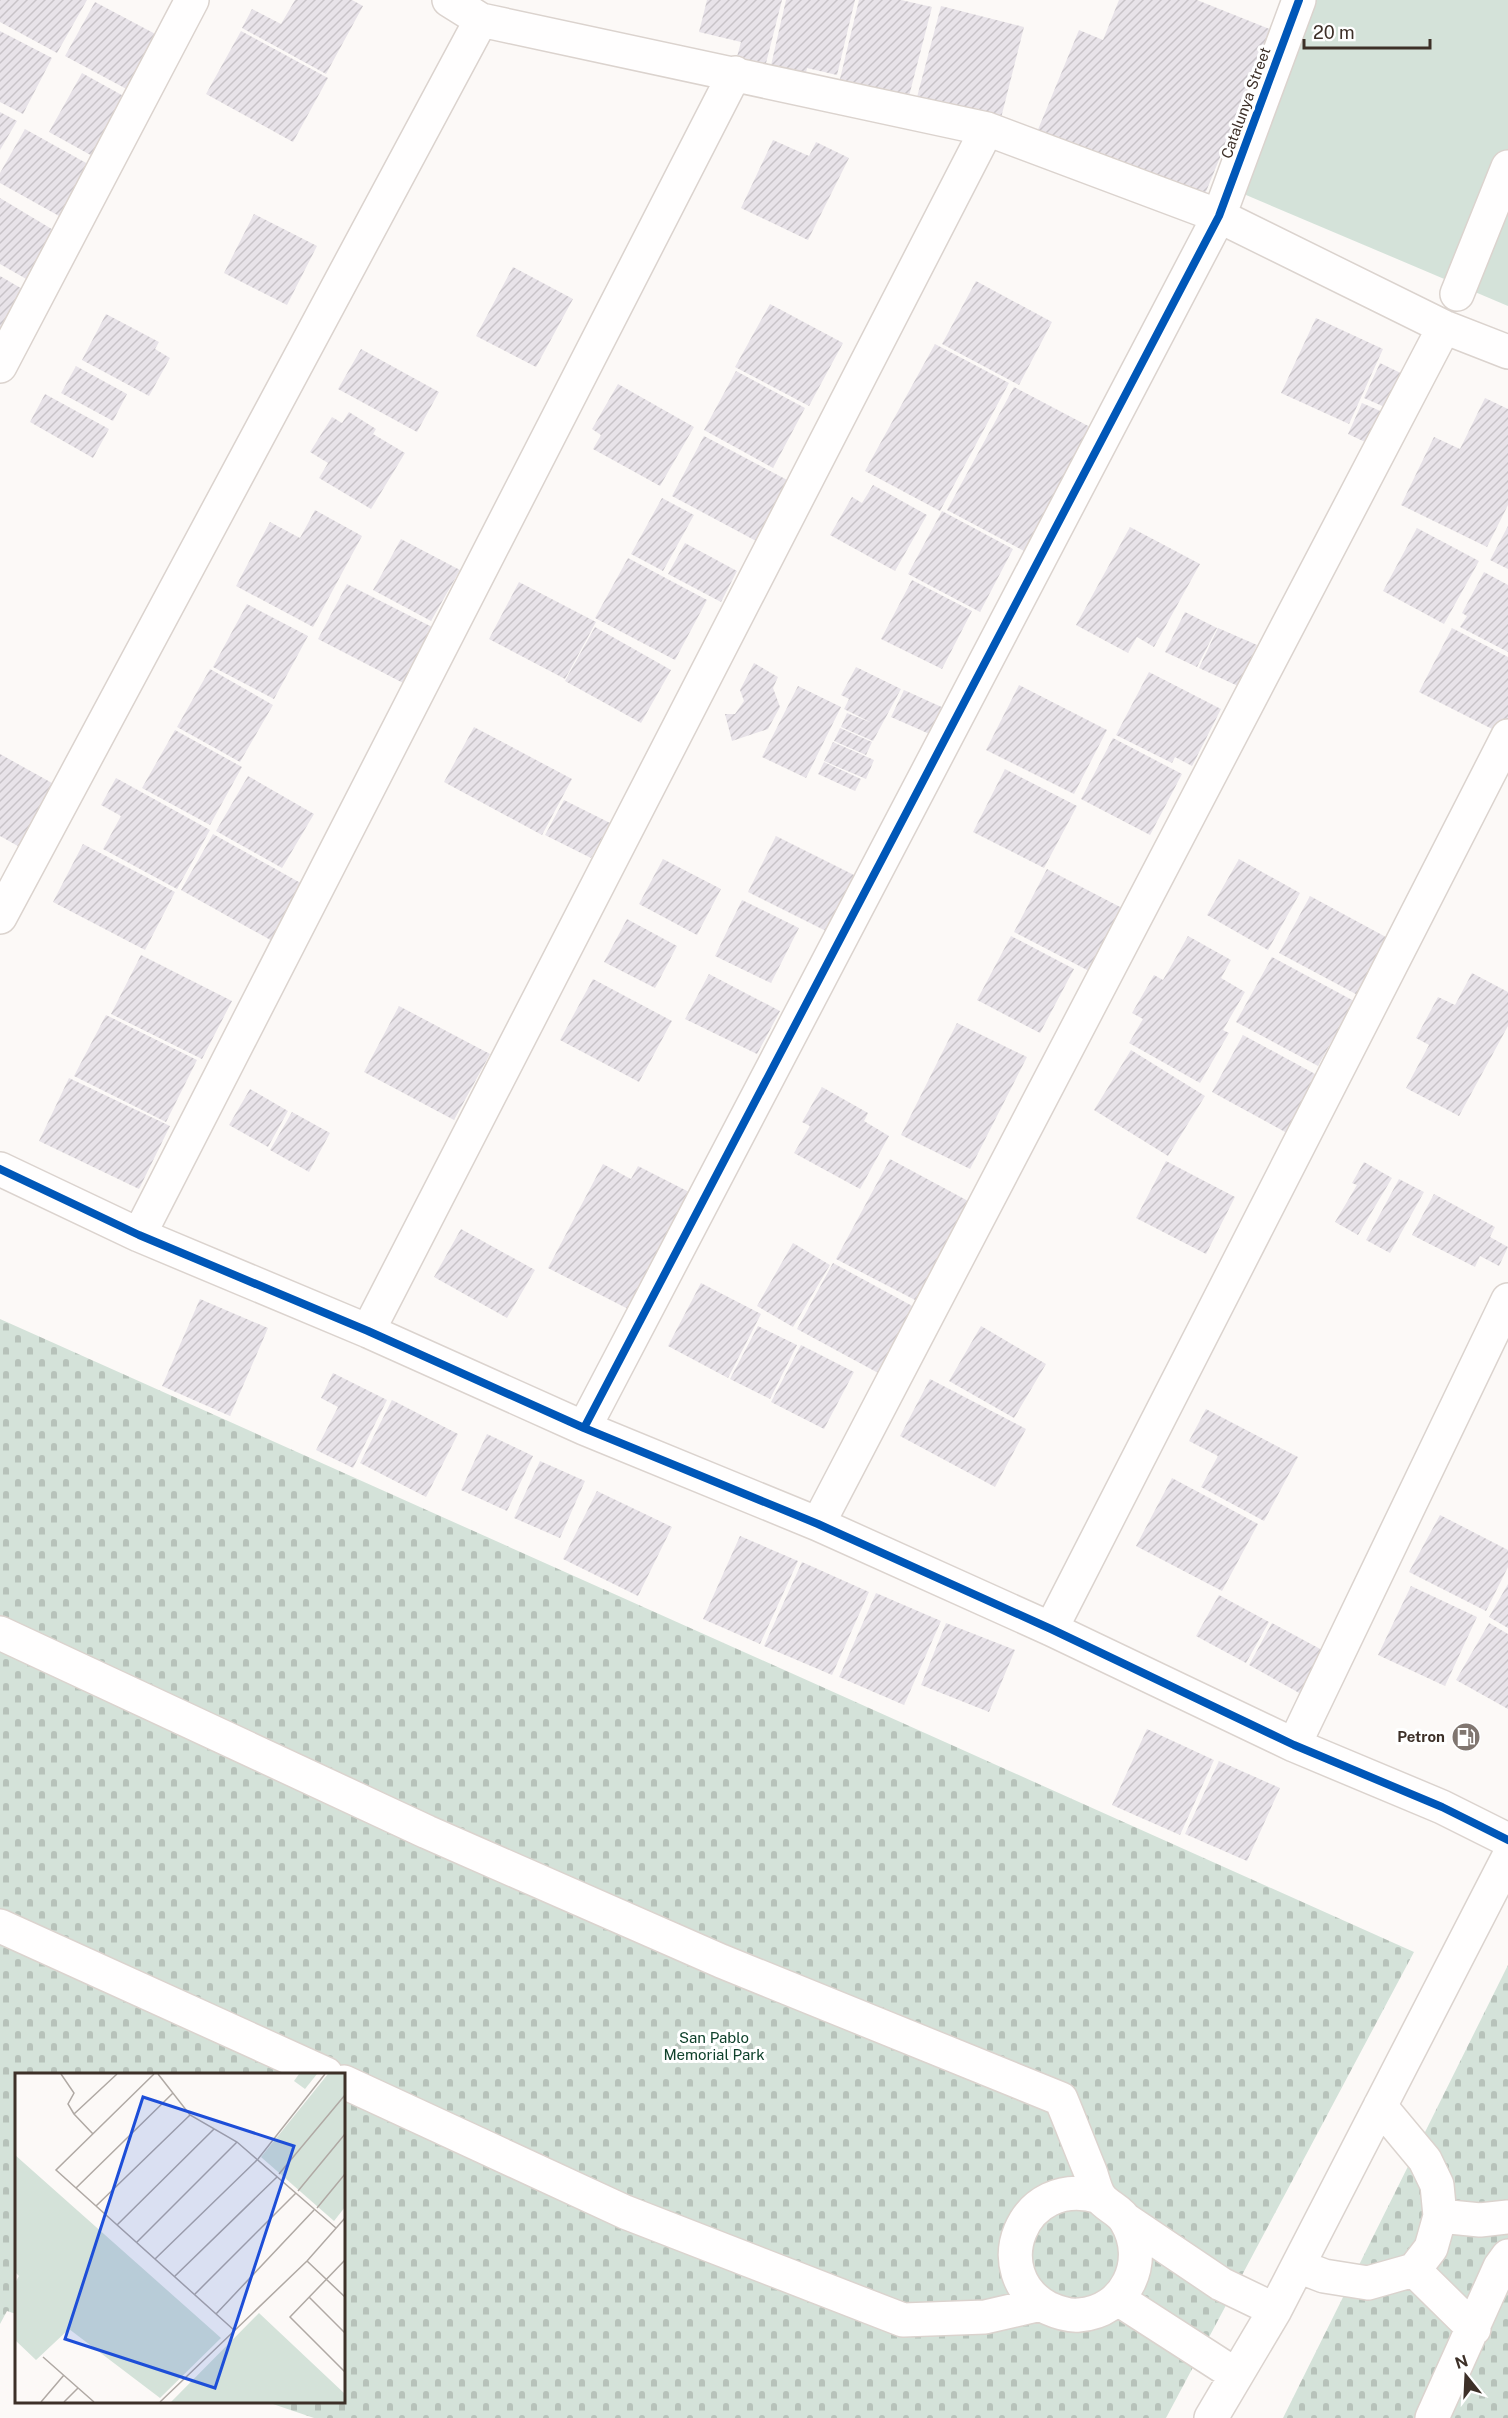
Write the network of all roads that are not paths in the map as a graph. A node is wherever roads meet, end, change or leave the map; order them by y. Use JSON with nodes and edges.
{"nodes":[{"id":1,"x":192,"y":0,"type":"edge"},
{"id":2,"x":449,"y":0,"type":"edge"},
{"id":3,"x":1299,"y":0,"type":"edge"},
{"id":4,"x":481,"y":20,"type":"junction"},
{"id":5,"x":735,"y":73,"type":"junction"},
{"id":6,"x":987,"y":129,"type":"junction"},
{"id":7,"x":1508,"y":167,"type":"edge"},
{"id":8,"x":1219,"y":216,"type":"junction"},
{"id":9,"x":1458,"y":294,"type":"dead end"},
{"id":10,"x":1444,"y":327,"type":"junction"},
{"id":11,"x":1508,"y":352,"type":"edge"},
{"id":12,"x":0,"y":366,"type":"edge"},
{"id":13,"x":1508,"y":736,"type":"edge"},
{"id":14,"x":0,"y":917,"type":"edge"},
{"id":15,"x":0,"y":1169,"type":"edge"},
{"id":16,"x":139,"y":1235,"type":"junction"},
{"id":17,"x":1508,"y":1300,"type":"edge"},
{"id":18,"x":368,"y":1331,"type":"junction"},
{"id":19,"x":584,"y":1428,"type":"junction"},
{"id":20,"x":818,"y":1524,"type":"junction"},
{"id":21,"x":1052,"y":1629,"type":"junction"},
{"id":22,"x":0,"y":1633,"type":"edge"},
{"id":23,"x":1294,"y":1745,"type":"junction"},
{"id":24,"x":1508,"y":1840,"type":"edge"},
{"id":25,"x":1508,"y":1858,"type":"edge"},
{"id":26,"x":0,"y":1927,"type":"edge"},
{"id":27,"x":324,"y":2073,"type":"edge"},
{"id":28,"x":345,"y":2082,"type":"edge"},
{"id":29,"x":1380,"y":2106,"type":"junction"},
{"id":30,"x":1100,"y":2197,"type":"junction"},
{"id":31,"x":1440,"y":2216,"type":"junction"},
{"id":32,"x":1508,"y":2217,"type":"edge"},
{"id":33,"x":1126,"y":2220,"type":"junction"},
{"id":34,"x":1505,"y":2265,"type":"edge"},
{"id":35,"x":1298,"y":2266,"type":"junction"},
{"id":36,"x":1414,"y":2270,"type":"junction"},
{"id":37,"x":1118,"y":2299,"type":"junction"},
{"id":38,"x":1041,"y":2304,"type":"junction"},
{"id":39,"x":1275,"y":2310,"type":"junction"},
{"id":40,"x":1474,"y":2329,"type":"junction"},
{"id":41,"x":1236,"y":2375,"type":"junction"},
{"id":42,"x":1211,"y":2418,"type":"edge"},
{"id":43,"x":1432,"y":2418,"type":"edge"}],
"edges":[{"from":1,"to":12,"type":"street"},
{"from":2,"to":4,"type":"street"},
{"from":3,"to":8,"type":"street","name":"Catalunya Street"},
{"from":4,"to":5,"type":"street"},
{"from":4,"to":14,"type":"street"},
{"from":5,"to":6,"type":"street"},
{"from":5,"to":16,"type":"street"},
{"from":6,"to":8,"type":"street"},
{"from":6,"to":18,"type":"street"},
{"from":7,"to":9,"type":"street"},
{"from":8,"to":10,"type":"street"},
{"from":8,"to":19,"type":"street","name":"Catalunya Street"},
{"from":10,"to":11,"type":"street"},
{"from":10,"to":20,"type":"street"},
{"from":13,"to":21,"type":"street"},
{"from":15,"to":16,"type":"street"},
{"from":16,"to":18,"type":"street"},
{"from":17,"to":23,"type":"street"},
{"from":18,"to":19,"type":"street"},
{"from":19,"to":20,"type":"street"},
{"from":20,"to":21,"type":"street"},
{"from":21,"to":23,"type":"street"},
{"from":22,"to":30,"type":"street"},
{"from":23,"to":24,"type":"street"},
{"from":25,"to":29,"type":"street"},
{"from":26,"to":27,"type":"street"},
{"from":28,"to":38,"type":"street"},
{"from":29,"to":31,"type":"street"},
{"from":29,"to":35,"type":"street"},
{"from":30,"to":33,"type":"street"},
{"from":30,"to":38,"type":"street"},
{"from":31,"to":32,"type":"street"},
{"from":31,"to":36,"type":"street"},
{"from":33,"to":37,"type":"street"},
{"from":33,"to":39,"type":"street"},
{"from":34,"to":40,"type":"street"},
{"from":35,"to":36,"type":"street"},
{"from":35,"to":39,"type":"street"},
{"from":36,"to":40,"type":"street"},
{"from":37,"to":38,"type":"street"},
{"from":37,"to":41,"type":"street"},
{"from":39,"to":41,"type":"street"},
{"from":40,"to":43,"type":"street"},
{"from":41,"to":42,"type":"street"}]}
